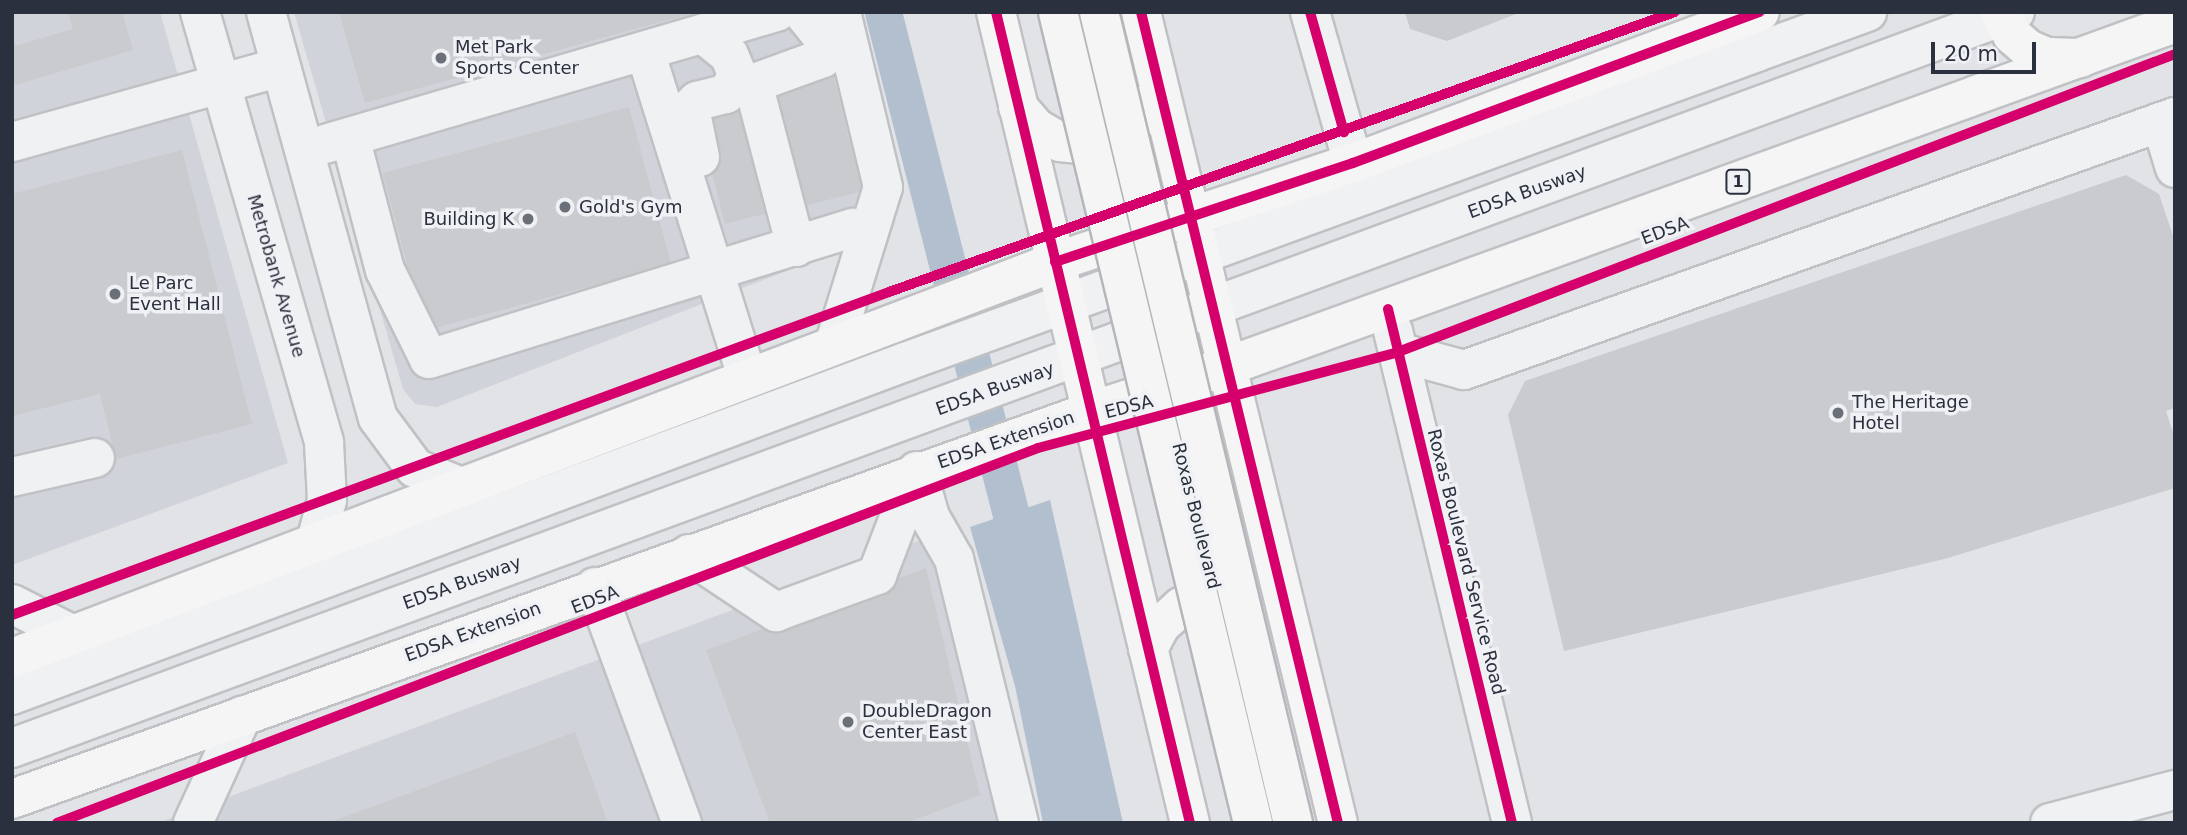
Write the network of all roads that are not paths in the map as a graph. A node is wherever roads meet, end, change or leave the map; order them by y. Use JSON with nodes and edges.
{"nodes":[{"id":1,"x":200,"y":12,"type":"edge"},
{"id":2,"x":266,"y":12,"type":"edge"},
{"id":3,"x":777,"y":12,"type":"edge"},
{"id":4,"x":802,"y":12,"type":"edge"},
{"id":5,"x":841,"y":12,"type":"edge"},
{"id":6,"x":996,"y":12,"type":"edge"},
{"id":7,"x":1058,"y":12,"type":"edge"},
{"id":8,"x":1099,"y":12,"type":"edge"},
{"id":9,"x":1141,"y":12,"type":"edge"},
{"id":10,"x":1310,"y":12,"type":"edge"},
{"id":11,"x":1867,"y":12,"type":"edge"},
{"id":12,"x":2006,"y":14,"type":"edge"},
{"id":13,"x":1739,"y":16,"type":"edge"},
{"id":14,"x":2175,"y":23,"type":"edge"},
{"id":15,"x":703,"y":34,"type":"junction"},
{"id":16,"x":645,"y":51,"type":"junction"},
{"id":17,"x":2088,"y":56,"type":"junction"},
{"id":18,"x":281,"y":67,"type":"junction"},
{"id":19,"x":1156,"y":73,"type":"junction"},
{"id":20,"x":220,"y":83,"type":"junction"},
{"id":21,"x":1018,"y":107,"type":"junction"},
{"id":22,"x":2168,"y":120,"type":"edge"},
{"id":23,"x":350,"y":137,"type":"junction"},
{"id":24,"x":12,"y":142,"type":"edge"},
{"id":25,"x":303,"y":150,"type":"junction"},
{"id":26,"x":1353,"y":163,"type":"junction"},
{"id":27,"x":2175,"y":168,"type":"edge"},
{"id":28,"x":1192,"y":218,"type":"junction"},
{"id":29,"x":853,"y":228,"type":"dead end"},
{"id":30,"x":796,"y":247,"type":"junction"},
{"id":31,"x":1201,"y":255,"type":"junction"},
{"id":32,"x":1055,"y":262,"type":"junction"},
{"id":33,"x":724,"y":270,"type":"junction"},
{"id":34,"x":1065,"y":304,"type":"junction"},
{"id":35,"x":1214,"y":307,"type":"junction"},
{"id":36,"x":1388,"y":309,"type":"junction"},
{"id":37,"x":835,"y":342,"type":"junction"},
{"id":38,"x":1398,"y":352,"type":"junction"},
{"id":39,"x":1079,"y":358,"type":"junction"},
{"id":40,"x":1228,"y":366,"type":"junction"},
{"id":41,"x":747,"y":377,"type":"junction"},
{"id":42,"x":1092,"y":411,"type":"junction"},
{"id":43,"x":95,"y":458,"type":"dead end"},
{"id":44,"x":925,"y":468,"type":"junction"},
{"id":45,"x":12,"y":477,"type":"edge"},
{"id":46,"x":461,"y":486,"type":"junction"},
{"id":47,"x":316,"y":541,"type":"junction"},
{"id":48,"x":689,"y":554,"type":"junction"},
{"id":49,"x":595,"y":587,"type":"junction"},
{"id":50,"x":12,"y":604,"type":"edge"},
{"id":51,"x":1284,"y":606,"type":"junction"},
{"id":52,"x":73,"y":635,"type":"junction"},
{"id":53,"x":1148,"y":649,"type":"junction"},
{"id":54,"x":12,"y":658,"type":"edge"},
{"id":55,"x":12,"y":695,"type":"edge"},
{"id":56,"x":242,"y":716,"type":"junction"},
{"id":57,"x":12,"y":748,"type":"edge"},
{"id":58,"x":2175,"y":790,"type":"edge"},
{"id":59,"x":12,"y":799,"type":"edge"},
{"id":60,"x":193,"y":823,"type":"edge"},
{"id":61,"x":682,"y":823,"type":"edge"},
{"id":62,"x":1019,"y":823,"type":"edge"},
{"id":63,"x":1190,"y":823,"type":"edge"},
{"id":64,"x":1253,"y":823,"type":"edge"},
{"id":65,"x":1293,"y":823,"type":"edge"},
{"id":66,"x":1338,"y":823,"type":"edge"},
{"id":67,"x":1512,"y":823,"type":"edge"},
{"id":68,"x":2050,"y":823,"type":"edge"}],
"edges":[{"from":1,"to":20,"type":"street","name":"Metrobank Avenue"},
{"from":2,"to":18,"type":"street"},
{"from":3,"to":15,"type":"street"},
{"from":4,"to":30,"type":"street"},
{"from":5,"to":37,"type":"street"},
{"from":6,"to":21,"type":"main road"},
{"from":7,"to":64,"type":"main road","name":"Roxas Boulevard","bridge":true},
{"from":8,"to":65,"type":"main road","name":"Roxas Boulevard","bridge":true},
{"from":9,"to":19,"type":"main road"},
{"from":10,"to":26,"type":"street"},
{"from":11,"to":31,"type":"street"},
{"from":12,"to":17,"type":"main road"},
{"from":12,"to":35,"type":"street","name":"EDSA Busway"},
{"from":13,"to":26,"type":"main road"},
{"from":14,"to":17,"type":"main road","name":"EDSA","number":"1"},
{"from":15,"to":16,"type":"street"},
{"from":15,"to":33,"type":"street"},
{"from":16,"to":23,"type":"street"},
{"from":16,"to":33,"type":"street"},
{"from":17,"to":36,"type":"main road","name":"EDSA","number":"1"},
{"from":18,"to":20,"type":"street"},
{"from":18,"to":25,"type":"street"},
{"from":19,"to":21,"type":"main road"},
{"from":19,"to":28,"type":"main road"},
{"from":20,"to":24,"type":"street"},
{"from":20,"to":47,"type":"street","name":"Metrobank Avenue"},
{"from":21,"to":32,"type":"main road"},
{"from":22,"to":27,"type":"street"},
{"from":22,"to":38,"type":"street"},
{"from":23,"to":25,"type":"street"},
{"from":23,"to":33,"type":"street"},
{"from":25,"to":46,"type":"street"},
{"from":26,"to":28,"type":"main road"},
{"from":28,"to":31,"type":"main road"},
{"from":28,"to":32,"type":"main road"},
{"from":29,"to":30,"type":"street"},
{"from":30,"to":33,"type":"street"},
{"from":31,"to":34,"type":"street"},
{"from":31,"to":35,"type":"main road"},
{"from":32,"to":34,"type":"main road"},
{"from":32,"to":37,"type":"main road"},
{"from":33,"to":41,"type":"street"},
{"from":34,"to":39,"type":"main road"},
{"from":34,"to":55,"type":"street"},
{"from":35,"to":39,"type":"street","name":"EDSA Busway"},
{"from":35,"to":40,"type":"main road"},
{"from":36,"to":38,"type":"street","name":"Roxas Boulevard Service Road"},
{"from":36,"to":40,"type":"main road","name":"EDSA","number":"1"},
{"from":37,"to":41,"type":"main road"},
{"from":38,"to":67,"type":"street","name":"Roxas Boulevard Service Road"},
{"from":39,"to":42,"type":"main road"},
{"from":39,"to":57,"type":"street","name":"EDSA Busway"},
{"from":40,"to":42,"type":"main road","name":"EDSA","number":"1"},
{"from":40,"to":51,"type":"main road"},
{"from":41,"to":46,"type":"main road"},
{"from":42,"to":44,"type":"main road","name":"EDSA Extension"},
{"from":42,"to":53,"type":"main road"},
{"from":43,"to":45,"type":"street"},
{"from":44,"to":48,"type":"main road","name":"EDSA Extension"},
{"from":44,"to":48,"type":"street"},
{"from":44,"to":62,"type":"street"},
{"from":46,"to":47,"type":"main road"},
{"from":47,"to":52,"type":"main road"},
{"from":48,"to":49,"type":"main road","name":"EDSA Extension"},
{"from":49,"to":56,"type":"main road","name":"EDSA Extension"},
{"from":49,"to":61,"type":"street"},
{"from":50,"to":52,"type":"street"},
{"from":51,"to":53,"type":"main road"},
{"from":51,"to":66,"type":"main road"},
{"from":52,"to":54,"type":"main road"},
{"from":53,"to":63,"type":"main road"},
{"from":56,"to":59,"type":"main road","name":"EDSA Extension"},
{"from":56,"to":60,"type":"street"},
{"from":58,"to":68,"type":"street"}]}
